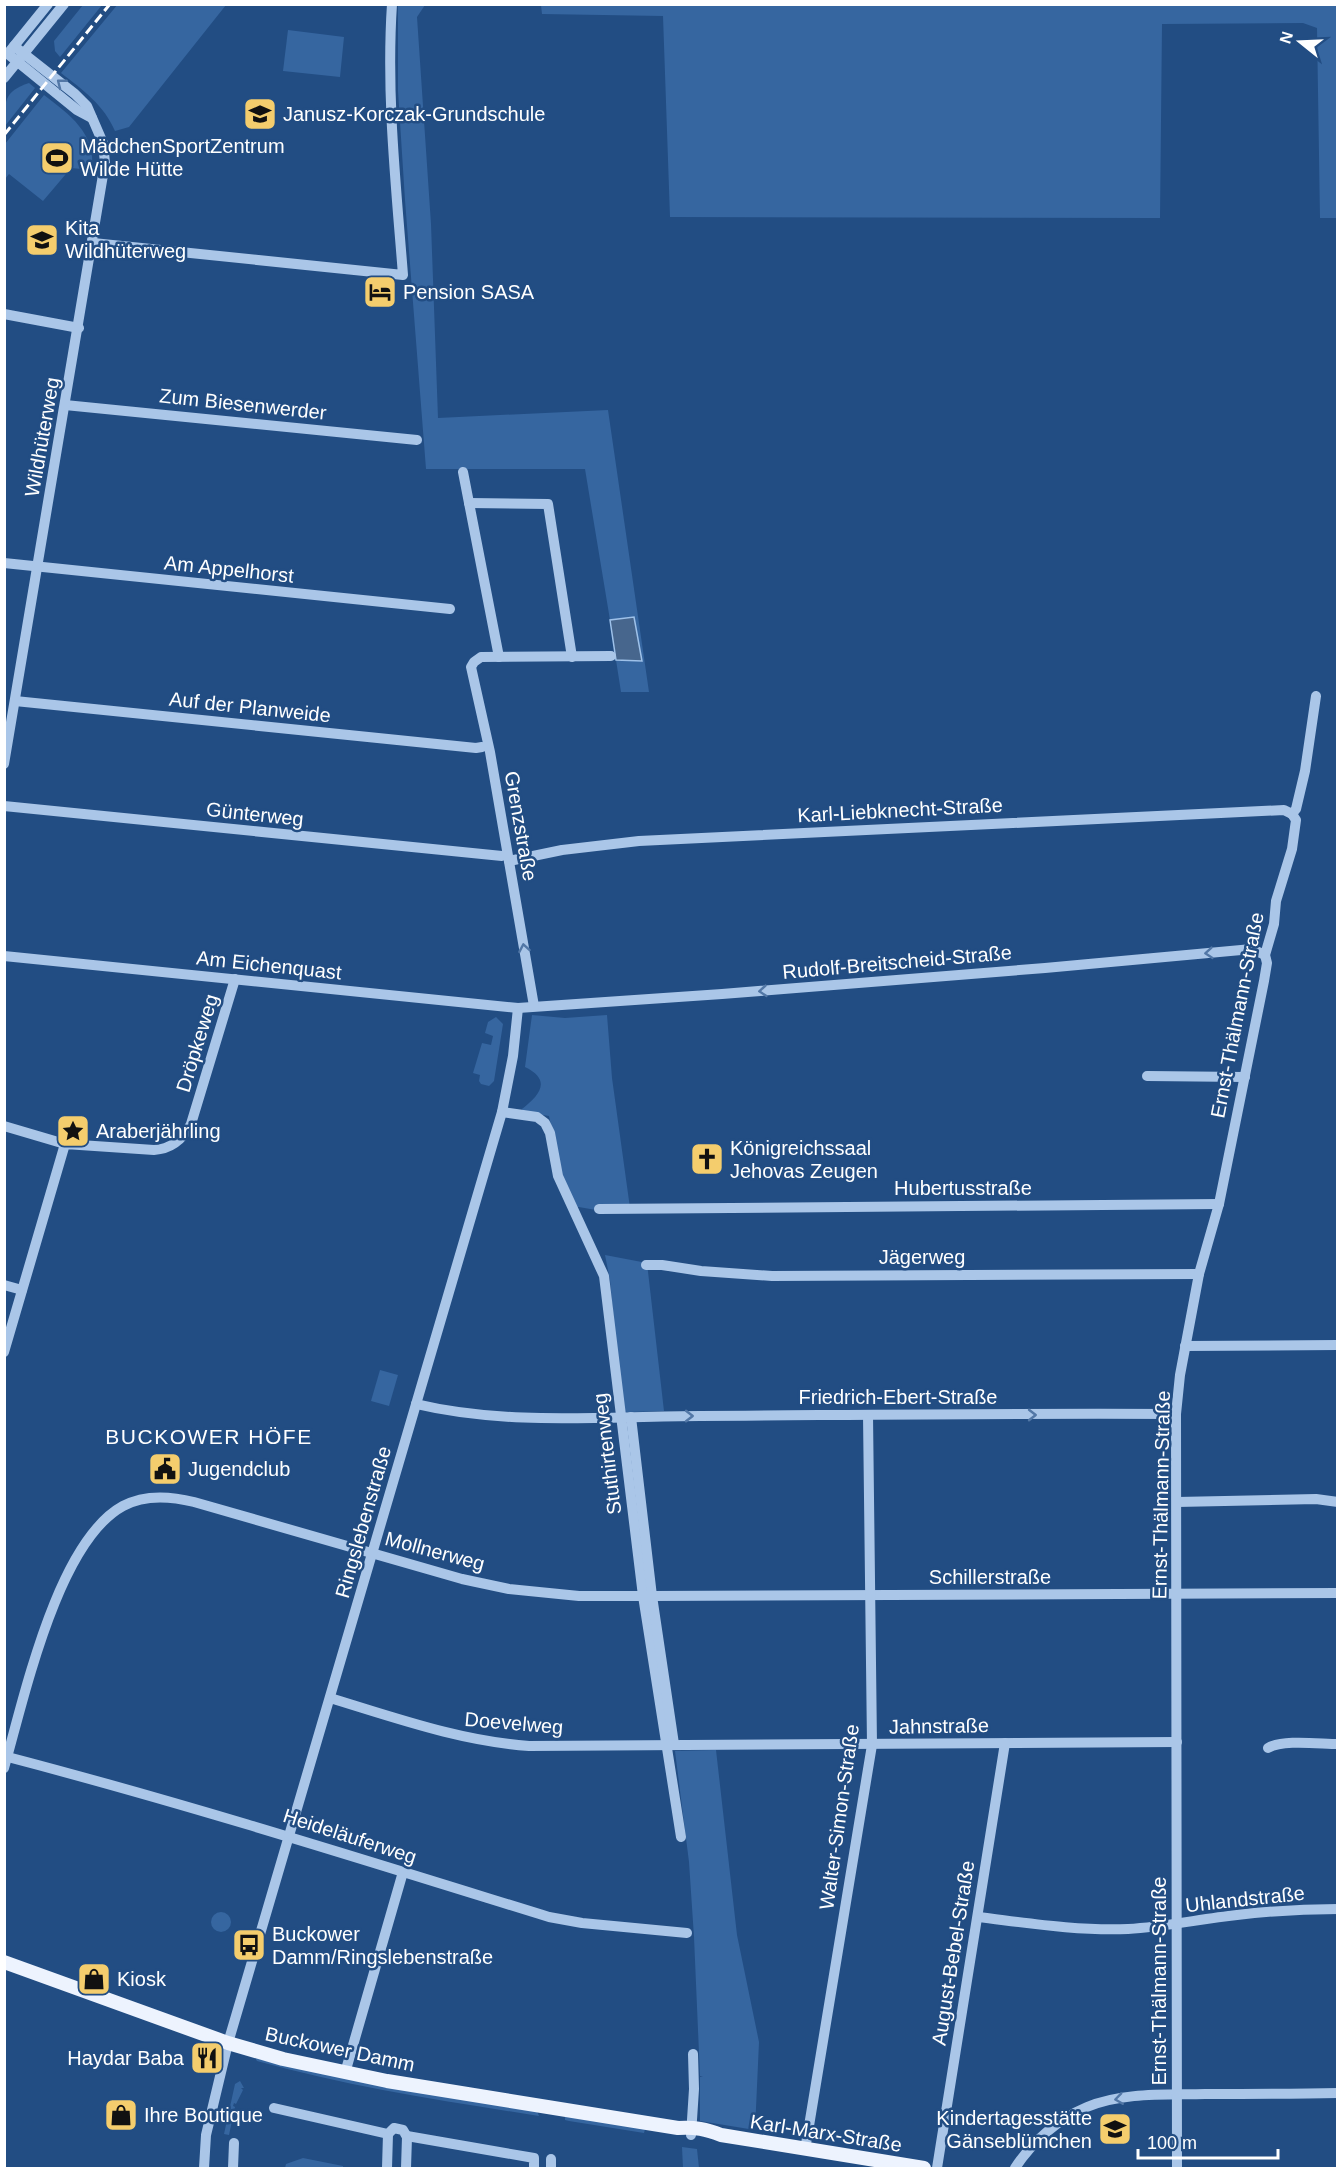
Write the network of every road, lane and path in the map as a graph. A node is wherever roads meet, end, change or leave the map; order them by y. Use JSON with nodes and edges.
{"nodes":[{"id":1,"x":48,"y":4,"type":"edge"},
{"id":2,"x":64,"y":4,"type":"edge"},
{"id":3,"x":392,"y":4,"type":"edge"},
{"id":4,"x":9,"y":53,"type":"edge"},
{"id":5,"x":21,"y":58,"type":"junction"},
{"id":6,"x":4,"y":78,"type":"edge"},
{"id":7,"x":93,"y":243,"type":"junction"},
{"id":8,"x":4,"y":314,"type":"edge"},
{"id":9,"x":79,"y":328,"type":"junction"},
{"id":10,"x":65,"y":405,"type":"junction"},
{"id":11,"x":417,"y":440,"type":"dead end"},
{"id":12,"x":463,"y":472,"type":"dead end"},
{"id":13,"x":469,"y":503,"type":"junction"},
{"id":14,"x":4,"y":563,"type":"edge"},
{"id":15,"x":37,"y":566,"type":"junction"},
{"id":16,"x":450,"y":609,"type":"dead end"},
{"id":17,"x":610,"y":656,"type":"dead end"},
{"id":18,"x":499,"y":657,"type":"junction"},
{"id":19,"x":572,"y":657,"type":"junction"},
{"id":20,"x":1316,"y":696,"type":"dead end"},
{"id":21,"x":15,"y":701,"type":"junction"},
{"id":22,"x":482,"y":747,"type":"dead end"},
{"id":23,"x":4,"y":764,"type":"edge"},
{"id":24,"x":4,"y":806,"type":"edge"},
{"id":25,"x":1292,"y":814,"type":"junction"},
{"id":26,"x":505,"y":858,"type":"junction"},
{"id":27,"x":1265,"y":955,"type":"junction"},
{"id":28,"x":4,"y":956,"type":"edge"},
{"id":29,"x":235,"y":979,"type":"junction"},
{"id":30,"x":532,"y":1006,"type":"junction"},
{"id":31,"x":518,"y":1008,"type":"junction"},
{"id":32,"x":1147,"y":1076,"type":"dead end"},
{"id":33,"x":1245,"y":1077,"type":"junction"},
{"id":34,"x":502,"y":1112,"type":"junction"},
{"id":35,"x":4,"y":1126,"type":"edge"},
{"id":36,"x":66,"y":1144,"type":"junction"},
{"id":37,"x":1219,"y":1204,"type":"junction"},
{"id":38,"x":599,"y":1209,"type":"dead end"},
{"id":39,"x":646,"y":1265,"type":"dead end"},
{"id":40,"x":1199,"y":1274,"type":"junction"},
{"id":41,"x":4,"y":1285,"type":"edge"},
{"id":42,"x":22,"y":1290,"type":"junction"},
{"id":43,"x":1338,"y":1345,"type":"edge"},
{"id":44,"x":1185,"y":1346,"type":"junction"},
{"id":45,"x":4,"y":1352,"type":"edge"},
{"id":46,"x":416,"y":1404,"type":"junction"},
{"id":47,"x":1176,"y":1414,"type":"junction"},
{"id":48,"x":868,"y":1415,"type":"junction"},
{"id":49,"x":626,"y":1418,"type":"junction"},
{"id":50,"x":1177,"y":1502,"type":"junction"},
{"id":51,"x":1338,"y":1502,"type":"edge"},
{"id":52,"x":372,"y":1552,"type":"junction"},
{"id":53,"x":1338,"y":1593,"type":"edge"},
{"id":54,"x":1178,"y":1594,"type":"junction"},
{"id":55,"x":647,"y":1596,"type":"junction"},
{"id":56,"x":871,"y":1596,"type":"junction"},
{"id":57,"x":330,"y":1698,"type":"junction"},
{"id":58,"x":1177,"y":1742,"type":"junction"},
{"id":59,"x":1005,"y":1743,"type":"junction"},
{"id":60,"x":1338,"y":1744,"type":"edge"},
{"id":61,"x":670,"y":1745,"type":"junction"},
{"id":62,"x":872,"y":1745,"type":"junction"},
{"id":63,"x":1268,"y":1748,"type":"dead end"},
{"id":64,"x":6,"y":1761,"type":"edge"},
{"id":65,"x":289,"y":1837,"type":"junction"},
{"id":66,"x":681,"y":1837,"type":"dead end"},
{"id":67,"x":403,"y":1872,"type":"junction"},
{"id":68,"x":1338,"y":1909,"type":"edge"},
{"id":69,"x":978,"y":1917,"type":"junction"},
{"id":70,"x":1176,"y":1924,"type":"junction"},
{"id":71,"x":687,"y":1933,"type":"dead end"},
{"id":72,"x":4,"y":1962,"type":"edge"},
{"id":73,"x":228,"y":2043,"type":"junction"},
{"id":74,"x":693,"y":2054,"type":"dead end"},
{"id":75,"x":345,"y":2073,"type":"junction"},
{"id":76,"x":1338,"y":2093,"type":"edge"},
{"id":77,"x":1177,"y":2095,"type":"junction"},
{"id":78,"x":274,"y":2108,"type":"dead end"},
{"id":79,"x":692,"y":2131,"type":"junction"},
{"id":80,"x":388,"y":2134,"type":"junction"},
{"id":81,"x":407,"y":2137,"type":"junction"},
{"id":82,"x":234,"y":2143,"type":"dead end"},
{"id":83,"x":805,"y":2150,"type":"junction"},
{"id":84,"x":534,"y":2163,"type":"edge"},
{"id":85,"x":204,"y":2169,"type":"edge"},
{"id":86,"x":233,"y":2169,"type":"edge"},
{"id":87,"x":387,"y":2169,"type":"edge"},
{"id":88,"x":406,"y":2169,"type":"edge"},
{"id":89,"x":924,"y":2169,"type":"edge"},
{"id":90,"x":937,"y":2169,"type":"edge"},
{"id":91,"x":1016,"y":2169,"type":"edge"},
{"id":92,"x":1177,"y":2169,"type":"edge"}],
"edges":[{"from":1,"to":4,"type":"street"},
{"from":2,"to":5,"type":"street"},
{"from":3,"to":7,"type":"street"},
{"from":4,"to":5,"type":"street","name":"Wildhüterweg"},
{"from":5,"to":6,"type":"street"},
{"from":5,"to":7,"type":"street","name":"Wildhüterweg"},
{"from":7,"to":9,"type":"street","name":"Wildhüterweg"},
{"from":8,"to":9,"type":"street"},
{"from":9,"to":10,"type":"street","name":"Wildhüterweg"},
{"from":10,"to":11,"type":"street","name":"Zum Biesenwerder"},
{"from":10,"to":15,"type":"street","name":"Wildhüterweg"},
{"from":12,"to":13,"type":"street"},
{"from":13,"to":18,"type":"street"},
{"from":13,"to":19,"type":"street"},
{"from":14,"to":15,"type":"street","name":"Am Appelhorst"},
{"from":15,"to":16,"type":"street","name":"Am Appelhorst"},
{"from":15,"to":21,"type":"street","name":"Wildhüterweg"},
{"from":17,"to":19,"type":"street"},
{"from":18,"to":19,"type":"street"},
{"from":18,"to":26,"type":"street","name":"Grenzstraße"},
{"from":20,"to":25,"type":"street","name":"Ernst-Thälmann-Straße"},
{"from":21,"to":22,"type":"street","name":"Auf der Planweide"},
{"from":21,"to":23,"type":"street","name":"Wildhüterweg"},
{"from":24,"to":26,"type":"street","name":"Günterweg"},
{"from":25,"to":26,"type":"street","name":"Karl-Liebknecht-Straße"},
{"from":25,"to":27,"type":"street","name":"Ernst-Thälmann-Straße"},
{"from":30,"to":26,"type":"street","name":"Grenzstraße","one_way":true},
{"from":27,"to":30,"type":"street","name":"Rudolf-Breitscheid-Straße","one_way":true},
{"from":27,"to":33,"type":"street","name":"Ernst-Thälmann-Straße"},
{"from":28,"to":29,"type":"street","name":"Am Eichenquast"},
{"from":29,"to":31,"type":"street","name":"Am Eichenquast"},
{"from":29,"to":36,"type":"street","name":"Dröpkeweg"},
{"from":30,"to":31,"type":"street","name":"Am Eichenquast"},
{"from":31,"to":34,"type":"street","name":"Ringslebenstraße"},
{"from":32,"to":33,"type":"street"},
{"from":33,"to":37,"type":"street","name":"Ernst-Thälmann-Straße"},
{"from":34,"to":46,"type":"street","name":"Ringslebenstraße"},
{"from":34,"to":49,"type":"street","name":"Stuthirtenweg"},
{"from":35,"to":36,"type":"street","name":"Dröpkeweg"},
{"from":36,"to":42,"type":"street"},
{"from":37,"to":38,"type":"street","name":"Hubertusstraße"},
{"from":37,"to":40,"type":"street","name":"Ernst-Thälmann-Straße"},
{"from":39,"to":40,"type":"street","name":"Jägerweg"},
{"from":40,"to":44,"type":"street","name":"Ernst-Thälmann-Straße"},
{"from":41,"to":42,"type":"street"},
{"from":42,"to":45,"type":"street"},
{"from":43,"to":44,"type":"street"},
{"from":44,"to":47,"type":"street","name":"Ernst-Thälmann-Straße"},
{"from":46,"to":49,"type":"street","name":"Friedrich-Ebert-Straße"},
{"from":46,"to":52,"type":"street","name":"Ringslebenstraße"},
{"from":48,"to":47,"type":"street","name":"Friedrich-Ebert-Straße","one_way":true},
{"from":47,"to":50,"type":"street","name":"Ernst-Thälmann-Straße"},
{"from":49,"to":48,"type":"street","name":"Friedrich-Ebert-Straße","one_way":true},
{"from":48,"to":56,"type":"street","name":"Walter-Simon-Straße"},
{"from":49,"to":55,"type":"street","name":"Stuthirtenweg"},
{"from":50,"to":51,"type":"street"},
{"from":50,"to":54,"type":"street","name":"Ernst-Thälmann-Straße"},
{"from":52,"to":55,"type":"street","name":"Mollnerweg"},
{"from":52,"to":57,"type":"street","name":"Ringslebenstraße"},
{"from":52,"to":64,"type":"street","name":"Mollnerweg"},
{"from":53,"to":54,"type":"street","name":"Schillerstraße"},
{"from":54,"to":56,"type":"street","name":"Schillerstraße"},
{"from":54,"to":58,"type":"street","name":"Ernst-Thälmann-Straße"},
{"from":55,"to":56,"type":"street","name":"Schillerstraße"},
{"from":55,"to":61,"type":"street","name":"Stuthirtenweg"},
{"from":56,"to":62,"type":"street","name":"Walter-Simon-Straße"},
{"from":57,"to":61,"type":"street","name":"Doevelweg"},
{"from":57,"to":65,"type":"street","name":"Ringslebenstraße"},
{"from":58,"to":59,"type":"street","name":"Jahnstraße"},
{"from":58,"to":70,"type":"street","name":"Ernst-Thälmann-Straße"},
{"from":59,"to":62,"type":"street","name":"Jahnstraße"},
{"from":59,"to":69,"type":"street","name":"August-Bebel-Straße"},
{"from":60,"to":63,"type":"street"},
{"from":61,"to":62,"type":"street","name":"Jahnstraße"},
{"from":61,"to":66,"type":"street","name":"Stuthirtenweg"},
{"from":62,"to":83,"type":"street","name":"Walter-Simon-Straße"},
{"from":64,"to":65,"type":"street","name":"Heideläuferweg"},
{"from":65,"to":67,"type":"street","name":"Heideläuferweg"},
{"from":65,"to":73,"type":"street","name":"Ringslebenstraße"},
{"from":67,"to":71,"type":"street","name":"Heideläuferweg"},
{"from":67,"to":75,"type":"street"},
{"from":68,"to":70,"type":"street","name":"Uhlandstraße"},
{"from":69,"to":70,"type":"street","name":"Uhlandstraße"},
{"from":69,"to":90,"type":"street","name":"August-Bebel-Straße"},
{"from":70,"to":77,"type":"street","name":"Ernst-Thälmann-Straße"},
{"from":72,"to":73,"type":"main road","name":"Buckower Damm"},
{"from":73,"to":75,"type":"main road","name":"Buckower Damm"},
{"from":73,"to":85,"type":"street","name":"Ringslebenstraße"},
{"from":74,"to":79,"type":"street"},
{"from":75,"to":79,"type":"main road","name":"Buckower Damm"},
{"from":76,"to":77,"type":"street"},
{"from":77,"to":91,"type":"street","one_way":true},
{"from":77,"to":92,"type":"street","name":"Ernst-Thälmann-Straße"},
{"from":78,"to":80,"type":"street"},
{"from":79,"to":83,"type":"main road","name":"Karl-Marx-Straße"},
{"from":80,"to":81,"type":"street"},
{"from":80,"to":87,"type":"street"},
{"from":81,"to":84,"type":"street"},
{"from":81,"to":88,"type":"street"},
{"from":82,"to":86,"type":"street"},
{"from":83,"to":89,"type":"main road","name":"Karl-Marx-Straße"}]}
